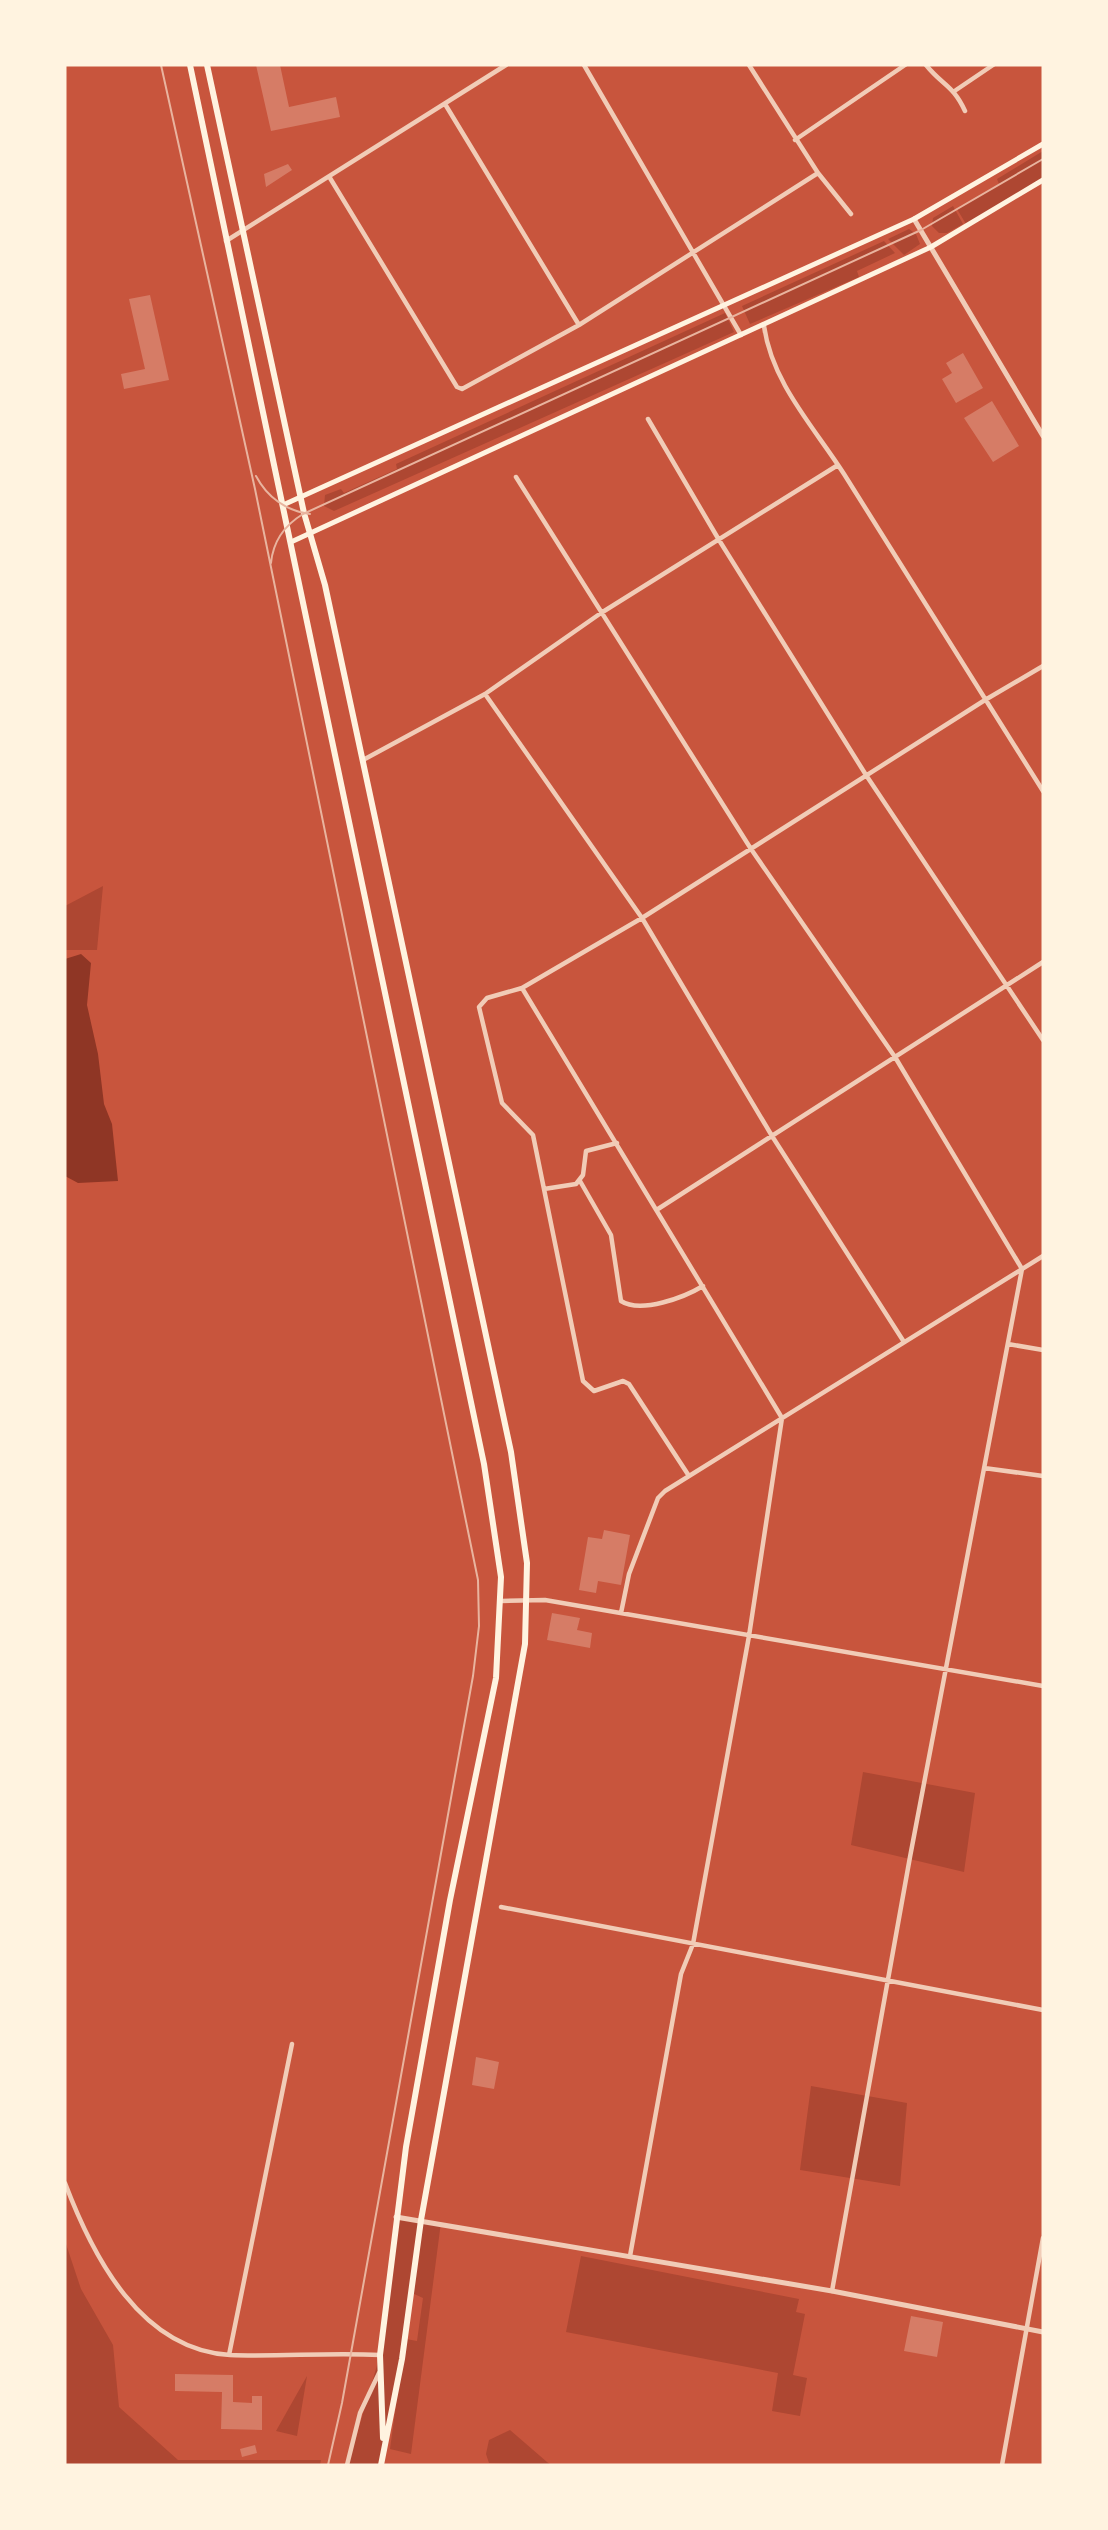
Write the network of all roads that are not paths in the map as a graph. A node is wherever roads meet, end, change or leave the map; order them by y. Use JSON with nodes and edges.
{"nodes":[{"id":1,"x":190,"y":65,"type":"edge"},
{"id":2,"x":207,"y":65,"type":"edge"},
{"id":3,"x":506,"y":65,"type":"edge"},
{"id":4,"x":584,"y":65,"type":"edge"},
{"id":5,"x":748,"y":65,"type":"edge"},
{"id":6,"x":905,"y":65,"type":"edge"},
{"id":7,"x":926,"y":65,"type":"edge"},
{"id":8,"x":993,"y":65,"type":"edge"},
{"id":9,"x":956,"y":90,"type":"junction"},
{"id":10,"x":445,"y":104,"type":"junction"},
{"id":11,"x":965,"y":111,"type":"dead end"},
{"id":12,"x":795,"y":139,"type":"junction"},
{"id":13,"x":1043,"y":144,"type":"edge"},
{"id":14,"x":818,"y":173,"type":"junction"},
{"id":15,"x":330,"y":178,"type":"junction"},
{"id":16,"x":1043,"y":180,"type":"edge"},
{"id":17,"x":851,"y":214,"type":"dead end"},
{"id":18,"x":914,"y":219,"type":"junction"},
{"id":19,"x":244,"y":230,"type":"junction"},
{"id":20,"x":225,"y":242,"type":"junction"},
{"id":21,"x":931,"y":247,"type":"junction"},
{"id":22,"x":692,"y":252,"type":"junction"},
{"id":23,"x":725,"y":306,"type":"junction"},
{"id":24,"x":579,"y":325,"type":"junction"},
{"id":25,"x":764,"y":326,"type":"junction"},
{"id":26,"x":741,"y":335,"type":"junction"},
{"id":27,"x":648,"y":419,"type":"dead end"},
{"id":28,"x":1043,"y":436,"type":"edge"},
{"id":29,"x":838,"y":465,"type":"junction"},
{"id":30,"x":516,"y":477,"type":"dead end"},
{"id":31,"x":301,"y":499,"type":"junction"},
{"id":32,"x":283,"y":505,"type":"junction"},
{"id":33,"x":309,"y":534,"type":"junction"},
{"id":34,"x":719,"y":540,"type":"junction"},
{"id":35,"x":290,"y":542,"type":"junction"},
{"id":36,"x":600,"y":614,"type":"junction"},
{"id":37,"x":1043,"y":666,"type":"edge"},
{"id":38,"x":485,"y":694,"type":"junction"},
{"id":39,"x":985,"y":700,"type":"junction"},
{"id":40,"x":363,"y":760,"type":"junction"},
{"id":41,"x":866,"y":775,"type":"junction"},
{"id":42,"x":1043,"y":790,"type":"edge"},
{"id":43,"x":751,"y":849,"type":"junction"},
{"id":44,"x":642,"y":918,"type":"junction"},
{"id":45,"x":1043,"y":962,"type":"edge"},
{"id":46,"x":1009,"y":985,"type":"junction"},
{"id":47,"x":522,"y":988,"type":"junction"},
{"id":48,"x":1043,"y":1040,"type":"edge"},
{"id":49,"x":895,"y":1057,"type":"junction"},
{"id":50,"x":772,"y":1136,"type":"junction"},
{"id":51,"x":617,"y":1143,"type":"junction"},
{"id":52,"x":580,"y":1181,"type":"junction"},
{"id":53,"x":544,"y":1189,"type":"junction"},
{"id":54,"x":658,"y":1209,"type":"junction"},
{"id":55,"x":1043,"y":1256,"type":"edge"},
{"id":56,"x":1022,"y":1269,"type":"junction"},
{"id":57,"x":704,"y":1286,"type":"junction"},
{"id":58,"x":904,"y":1342,"type":"junction"},
{"id":59,"x":1008,"y":1344,"type":"junction"},
{"id":60,"x":1043,"y":1350,"type":"edge"},
{"id":61,"x":782,"y":1418,"type":"junction"},
{"id":62,"x":984,"y":1468,"type":"junction"},
{"id":63,"x":689,"y":1476,"type":"junction"},
{"id":64,"x":1043,"y":1476,"type":"edge"},
{"id":65,"x":528,"y":1600,"type":"junction"},
{"id":66,"x":501,"y":1601,"type":"junction"},
{"id":67,"x":621,"y":1614,"type":"junction"},
{"id":68,"x":749,"y":1636,"type":"junction"},
{"id":69,"x":945,"y":1670,"type":"junction"},
{"id":70,"x":1043,"y":1686,"type":"edge"},
{"id":71,"x":501,"y":1907,"type":"dead end"},
{"id":72,"x":693,"y":1944,"type":"junction"},
{"id":73,"x":888,"y":1982,"type":"junction"},
{"id":74,"x":1043,"y":2010,"type":"edge"},
{"id":75,"x":292,"y":2044,"type":"dead end"},
{"id":76,"x":65,"y":2183,"type":"edge"},
{"id":77,"x":396,"y":2217,"type":"junction"},
{"id":78,"x":421,"y":2220,"type":"junction"},
{"id":79,"x":1043,"y":2238,"type":"edge"},
{"id":80,"x":630,"y":2256,"type":"junction"},
{"id":81,"x":832,"y":2291,"type":"junction"},
{"id":82,"x":1026,"y":2329,"type":"junction"},
{"id":83,"x":1043,"y":2332,"type":"edge"},
{"id":84,"x":229,"y":2355,"type":"junction"},
{"id":85,"x":380,"y":2355,"type":"junction"},
{"id":86,"x":379,"y":2373,"type":"junction"},
{"id":87,"x":383,"y":2443,"type":"junction"},
{"id":88,"x":347,"y":2465,"type":"edge"},
{"id":89,"x":381,"y":2465,"type":"edge"},
{"id":90,"x":1002,"y":2465,"type":"edge"}],
"edges":[{"from":1,"to":20,"type":"main road"},
{"from":2,"to":19,"type":"main road"},
{"from":3,"to":10,"type":"street"},
{"from":4,"to":22,"type":"street"},
{"from":5,"to":12,"type":"street"},
{"from":6,"to":12,"type":"street"},
{"from":7,"to":9,"type":"street"},
{"from":8,"to":9,"type":"street"},
{"from":9,"to":11,"type":"street"},
{"from":10,"to":15,"type":"street"},
{"from":10,"to":24,"type":"street"},
{"from":12,"to":14,"type":"street"},
{"from":13,"to":18,"type":"main road"},
{"from":14,"to":17,"type":"street"},
{"from":14,"to":22,"type":"street"},
{"from":15,"to":19,"type":"street"},
{"from":15,"to":24,"type":"street"},
{"from":16,"to":21,"type":"main road"},
{"from":18,"to":21,"type":"street"},
{"from":18,"to":23,"type":"main road"},
{"from":19,"to":20,"type":"street"},
{"from":19,"to":31,"type":"main road"},
{"from":20,"to":32,"type":"main road"},
{"from":21,"to":25,"type":"main road"},
{"from":21,"to":28,"type":"street"},
{"from":22,"to":23,"type":"street"},
{"from":22,"to":24,"type":"street"},
{"from":23,"to":26,"type":"street"},
{"from":23,"to":31,"type":"main road"},
{"from":25,"to":26,"type":"main road"},
{"from":25,"to":29,"type":"street"},
{"from":26,"to":33,"type":"main road"},
{"from":27,"to":34,"type":"street"},
{"from":29,"to":34,"type":"street"},
{"from":29,"to":39,"type":"street"},
{"from":30,"to":36,"type":"street"},
{"from":31,"to":32,"type":"main road"},
{"from":31,"to":33,"type":"main road"},
{"from":32,"to":35,"type":"main road"},
{"from":33,"to":35,"type":"main road"},
{"from":33,"to":40,"type":"main road"},
{"from":34,"to":36,"type":"street"},
{"from":34,"to":41,"type":"street"},
{"from":35,"to":66,"type":"main road"},
{"from":36,"to":38,"type":"street"},
{"from":36,"to":43,"type":"street"},
{"from":37,"to":39,"type":"street"},
{"from":38,"to":40,"type":"street"},
{"from":38,"to":44,"type":"street"},
{"from":39,"to":41,"type":"street"},
{"from":39,"to":42,"type":"street"},
{"from":40,"to":65,"type":"main road"},
{"from":41,"to":43,"type":"street"},
{"from":41,"to":46,"type":"street"},
{"from":43,"to":44,"type":"street"},
{"from":43,"to":49,"type":"street"},
{"from":44,"to":47,"type":"street"},
{"from":44,"to":50,"type":"street"},
{"from":45,"to":46,"type":"street"},
{"from":46,"to":48,"type":"street"},
{"from":46,"to":49,"type":"street"},
{"from":47,"to":51,"type":"street"},
{"from":47,"to":53,"type":"street"},
{"from":49,"to":50,"type":"street"},
{"from":49,"to":56,"type":"street"},
{"from":50,"to":54,"type":"street"},
{"from":50,"to":58,"type":"street"},
{"from":51,"to":52,"type":"street"},
{"from":51,"to":54,"type":"street"},
{"from":52,"to":53,"type":"street"},
{"from":52,"to":57,"type":"street"},
{"from":53,"to":63,"type":"street"},
{"from":54,"to":57,"type":"street"},
{"from":55,"to":56,"type":"street"},
{"from":56,"to":58,"type":"street"},
{"from":56,"to":59,"type":"street"},
{"from":57,"to":61,"type":"street"},
{"from":58,"to":61,"type":"street"},
{"from":59,"to":60,"type":"street"},
{"from":59,"to":62,"type":"street"},
{"from":61,"to":63,"type":"street"},
{"from":61,"to":68,"type":"street"},
{"from":62,"to":64,"type":"street"},
{"from":62,"to":69,"type":"street"},
{"from":63,"to":67,"type":"street"},
{"from":65,"to":66,"type":"street"},
{"from":65,"to":67,"type":"street"},
{"from":65,"to":78,"type":"main road"},
{"from":66,"to":77,"type":"main road"},
{"from":67,"to":68,"type":"street"},
{"from":68,"to":69,"type":"street"},
{"from":68,"to":72,"type":"street"},
{"from":69,"to":70,"type":"street"},
{"from":69,"to":73,"type":"street"},
{"from":71,"to":72,"type":"street"},
{"from":72,"to":73,"type":"street"},
{"from":72,"to":80,"type":"street"},
{"from":73,"to":74,"type":"street"},
{"from":73,"to":81,"type":"street"},
{"from":75,"to":84,"type":"street"},
{"from":76,"to":84,"type":"street"},
{"from":77,"to":78,"type":"street"},
{"from":77,"to":85,"type":"main road"},
{"from":78,"to":80,"type":"street"},
{"from":78,"to":87,"type":"main road"},
{"from":79,"to":82,"type":"street"},
{"from":80,"to":81,"type":"street"},
{"from":81,"to":82,"type":"street"},
{"from":82,"to":83,"type":"street"},
{"from":82,"to":90,"type":"street"},
{"from":84,"to":85,"type":"street"},
{"from":85,"to":86,"type":"main road"},
{"from":86,"to":87,"type":"main road"},
{"from":86,"to":88,"type":"street"},
{"from":87,"to":89,"type":"main road"}]}
